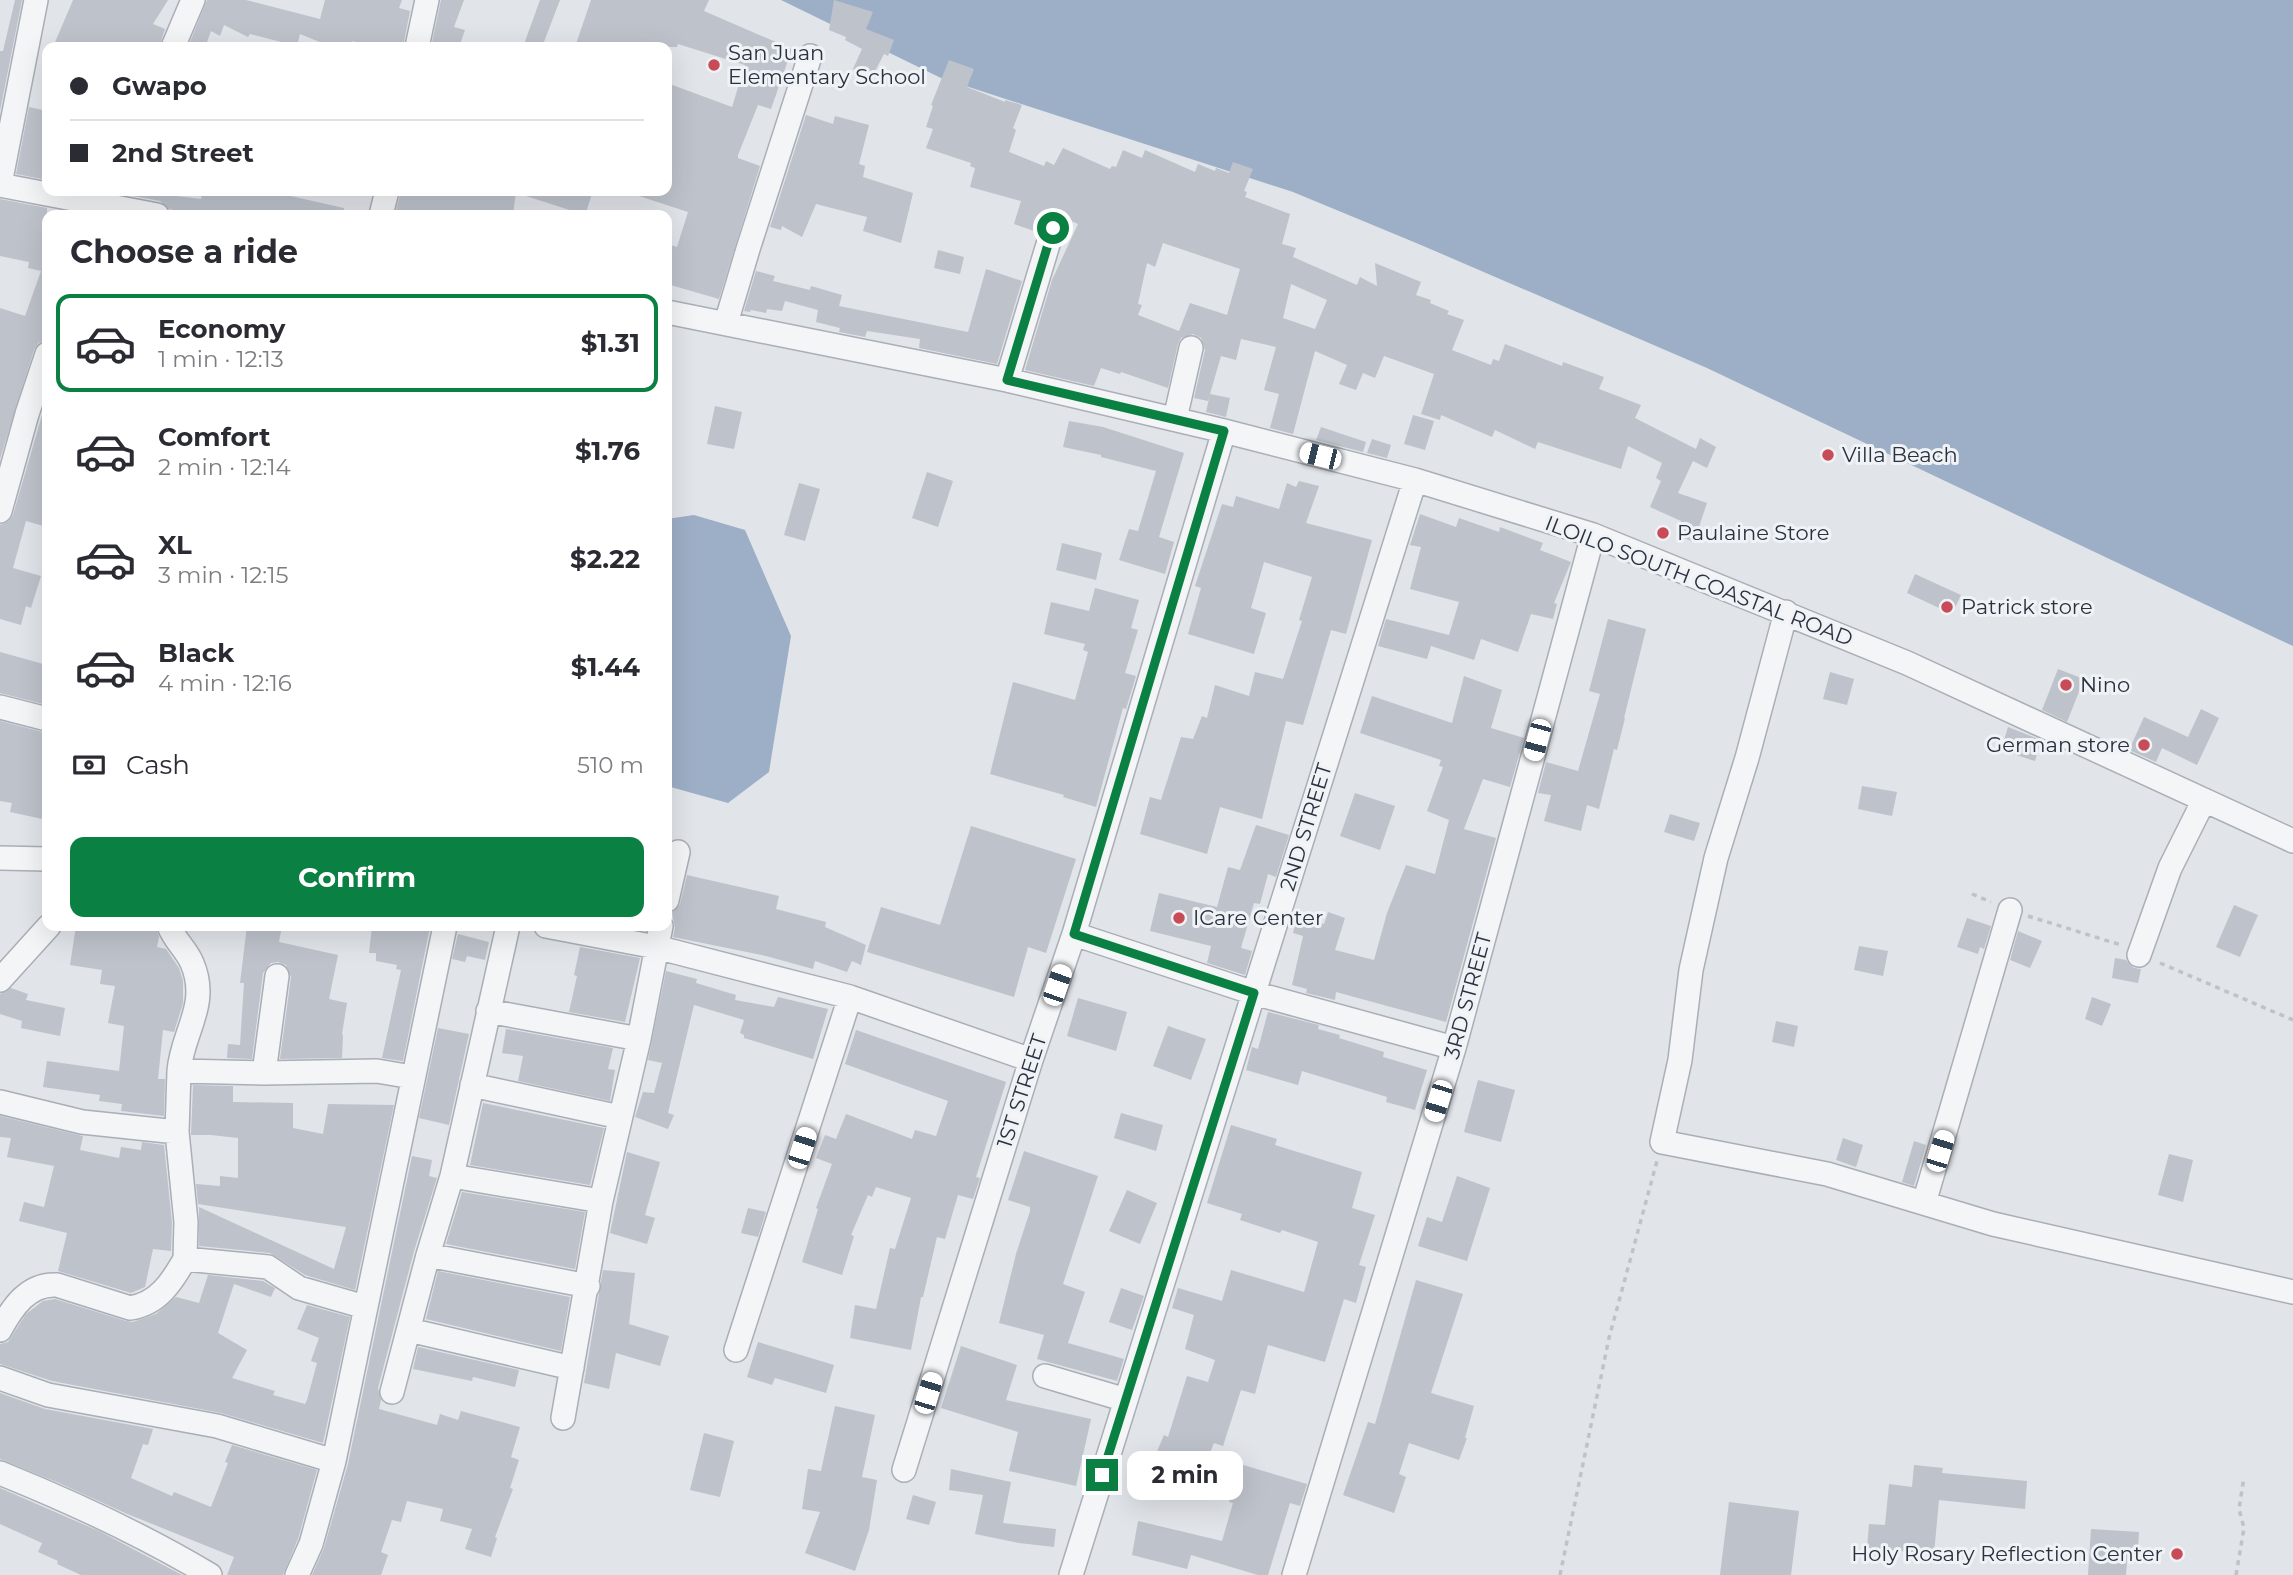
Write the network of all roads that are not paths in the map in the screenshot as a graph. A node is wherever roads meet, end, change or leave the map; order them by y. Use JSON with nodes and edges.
{"nodes":[{"id":1,"x":36,"y":0,"type":"edge"},
{"id":2,"x":193,"y":0,"type":"edge"},
{"id":3,"x":427,"y":0,"type":"edge"},
{"id":4,"x":175,"y":42,"type":"edge"},
{"id":5,"x":418,"y":42,"type":"edge"},
{"id":6,"x":810,"y":56,"type":"dead end"},
{"id":7,"x":0,"y":185,"type":"edge"},
{"id":8,"x":42,"y":192,"type":"edge"},
{"id":9,"x":62,"y":196,"type":"edge"},
{"id":10,"x":107,"y":204,"type":"edge"},
{"id":11,"x":134,"y":210,"type":"edge"},
{"id":12,"x":1053,"y":228,"type":"dead end"},
{"id":13,"x":672,"y":313,"type":"edge"},
{"id":14,"x":726,"y":323,"type":"junction"},
{"id":15,"x":1191,"y":348,"type":"dead end"},
{"id":16,"x":42,"y":369,"type":"edge"},
{"id":17,"x":1007,"y":380,"type":"junction"},
{"id":18,"x":1175,"y":419,"type":"junction"},
{"id":19,"x":1224,"y":431,"type":"junction"},
{"id":20,"x":1415,"y":480,"type":"junction"},
{"id":21,"x":0,"y":511,"type":"edge"},
{"id":22,"x":1593,"y":534,"type":"junction"},
{"id":23,"x":1786,"y":612,"type":"junction"},
{"id":24,"x":0,"y":707,"type":"edge"},
{"id":25,"x":42,"y":718,"type":"edge"},
{"id":26,"x":2204,"y":800,"type":"junction"},
{"id":27,"x":2293,"y":841,"type":"edge"},
{"id":28,"x":678,"y":852,"type":"dead end"},
{"id":29,"x":0,"y":859,"type":"edge"},
{"id":30,"x":42,"y":859,"type":"edge"},
{"id":31,"x":672,"y":878,"type":"edge"},
{"id":32,"x":2010,"y":910,"type":"dead end"},
{"id":33,"x":44,"y":931,"type":"edge"},
{"id":34,"x":171,"y":931,"type":"edge"},
{"id":35,"x":444,"y":931,"type":"edge"},
{"id":36,"x":507,"y":931,"type":"edge"},
{"id":37,"x":602,"y":931,"type":"edge"},
{"id":38,"x":1074,"y":934,"type":"junction"},
{"id":39,"x":659,"y":936,"type":"edge"},
{"id":40,"x":2140,"y":955,"type":"dead end"},
{"id":41,"x":277,"y":976,"type":"dead end"},
{"id":42,"x":0,"y":980,"type":"edge"},
{"id":43,"x":1254,"y":993,"type":"junction"},
{"id":44,"x":850,"y":997,"type":"junction"},
{"id":45,"x":488,"y":1011,"type":"junction"},
{"id":46,"x":639,"y":1038,"type":"junction"},
{"id":47,"x":1454,"y":1048,"type":"junction"},
{"id":48,"x":1031,"y":1060,"type":"junction"},
{"id":49,"x":179,"y":1071,"type":"junction"},
{"id":50,"x":264,"y":1073,"type":"junction"},
{"id":51,"x":412,"y":1077,"type":"junction"},
{"id":52,"x":472,"y":1085,"type":"junction"},
{"id":53,"x":0,"y":1102,"type":"edge"},
{"id":54,"x":620,"y":1117,"type":"junction"},
{"id":55,"x":177,"y":1132,"type":"junction"},
{"id":56,"x":452,"y":1176,"type":"junction"},
{"id":57,"x":601,"y":1201,"type":"junction"},
{"id":58,"x":1924,"y":1203,"type":"junction"},
{"id":59,"x":428,"y":1255,"type":"junction"},
{"id":60,"x":185,"y":1259,"type":"junction"},
{"id":61,"x":588,"y":1286,"type":"junction"},
{"id":62,"x":2293,"y":1292,"type":"edge"},
{"id":63,"x":365,"y":1307,"type":"junction"},
{"id":64,"x":0,"y":1330,"type":"edge"},
{"id":65,"x":410,"y":1330,"type":"junction"},
{"id":66,"x":736,"y":1350,"type":"dead end"},
{"id":67,"x":572,"y":1368,"type":"junction"},
{"id":68,"x":1045,"y":1376,"type":"dead end"},
{"id":69,"x":0,"y":1378,"type":"edge"},
{"id":70,"x":392,"y":1392,"type":"dead end"},
{"id":71,"x":1126,"y":1401,"type":"junction"},
{"id":72,"x":563,"y":1418,"type":"dead end"},
{"id":73,"x":334,"y":1461,"type":"junction"},
{"id":74,"x":904,"y":1470,"type":"dead end"},
{"id":75,"x":0,"y":1472,"type":"edge"},
{"id":76,"x":210,"y":1575,"type":"edge"},
{"id":77,"x":297,"y":1575,"type":"edge"},
{"id":78,"x":1071,"y":1575,"type":"edge"},
{"id":79,"x":1294,"y":1575,"type":"edge"}],
"edges":[{"from":1,"to":7,"type":"street"},
{"from":2,"to":4,"type":"street"},
{"from":3,"to":5,"type":"street"},
{"from":6,"to":14,"type":"street"},
{"from":7,"to":8,"type":"street"},
{"from":9,"to":10,"type":"street"},
{"from":10,"to":11,"type":"street"},
{"from":12,"to":17,"type":"street"},
{"from":13,"to":14,"type":"street","name":"ILOILO SOUTH COASTAL ROAD"},
{"from":14,"to":17,"type":"street","name":"ILOILO SOUTH COASTAL ROAD"},
{"from":15,"to":18,"type":"street"},
{"from":16,"to":21,"type":"street"},
{"from":17,"to":18,"type":"street","name":"ILOILO SOUTH COASTAL ROAD"},
{"from":18,"to":19,"type":"street","name":"ILOILO SOUTH COASTAL ROAD"},
{"from":19,"to":20,"type":"street","name":"ILOILO SOUTH COASTAL ROAD"},
{"from":19,"to":38,"type":"street","name":"1ST STREET"},
{"from":20,"to":22,"type":"street","name":"ILOILO SOUTH COASTAL ROAD"},
{"from":20,"to":43,"type":"street","name":"2ND STREET"},
{"from":22,"to":23,"type":"street","name":"ILOILO SOUTH COASTAL ROAD"},
{"from":22,"to":47,"type":"street","name":"3RD STREET"},
{"from":23,"to":26,"type":"street","name":"ILOILO SOUTH COASTAL ROAD"},
{"from":23,"to":58,"type":"street"},
{"from":24,"to":25,"type":"street"},
{"from":26,"to":27,"type":"street","name":"ILOILO SOUTH COASTAL ROAD"},
{"from":26,"to":40,"type":"street"},
{"from":28,"to":31,"type":"street"},
{"from":29,"to":30,"type":"street"},
{"from":32,"to":58,"type":"street"},
{"from":33,"to":42,"type":"street"},
{"from":34,"to":49,"type":"street"},
{"from":35,"to":51,"type":"street"},
{"from":36,"to":45,"type":"street"},
{"from":37,"to":39,"type":"street"},
{"from":38,"to":43,"type":"street"},
{"from":38,"to":48,"type":"street","name":"1ST STREET"},
{"from":39,"to":44,"type":"street"},
{"from":39,"to":46,"type":"street"},
{"from":41,"to":50,"type":"street"},
{"from":43,"to":47,"type":"street"},
{"from":43,"to":71,"type":"street","name":"2ND STREET"},
{"from":44,"to":48,"type":"street"},
{"from":44,"to":66,"type":"street"},
{"from":45,"to":46,"type":"street"},
{"from":45,"to":52,"type":"street"},
{"from":46,"to":54,"type":"street"},
{"from":47,"to":79,"type":"street","name":"3RD STREET"},
{"from":48,"to":74,"type":"street","name":"1ST STREET"},
{"from":49,"to":50,"type":"street"},
{"from":49,"to":55,"type":"street"},
{"from":50,"to":51,"type":"street"},
{"from":51,"to":63,"type":"street"},
{"from":52,"to":54,"type":"street"},
{"from":52,"to":56,"type":"street"},
{"from":53,"to":55,"type":"street"},
{"from":54,"to":57,"type":"street"},
{"from":55,"to":60,"type":"street"},
{"from":56,"to":57,"type":"street"},
{"from":56,"to":59,"type":"street"},
{"from":57,"to":61,"type":"street"},
{"from":58,"to":62,"type":"street"},
{"from":59,"to":61,"type":"street"},
{"from":59,"to":65,"type":"street"},
{"from":60,"to":63,"type":"street"},
{"from":60,"to":64,"type":"street"},
{"from":61,"to":67,"type":"street"},
{"from":63,"to":73,"type":"street"},
{"from":65,"to":67,"type":"street"},
{"from":65,"to":70,"type":"street"},
{"from":67,"to":72,"type":"street"},
{"from":68,"to":71,"type":"street"},
{"from":69,"to":73,"type":"street"},
{"from":71,"to":78,"type":"street","name":"2ND STREET"},
{"from":73,"to":77,"type":"street"},
{"from":75,"to":76,"type":"street"}]}
